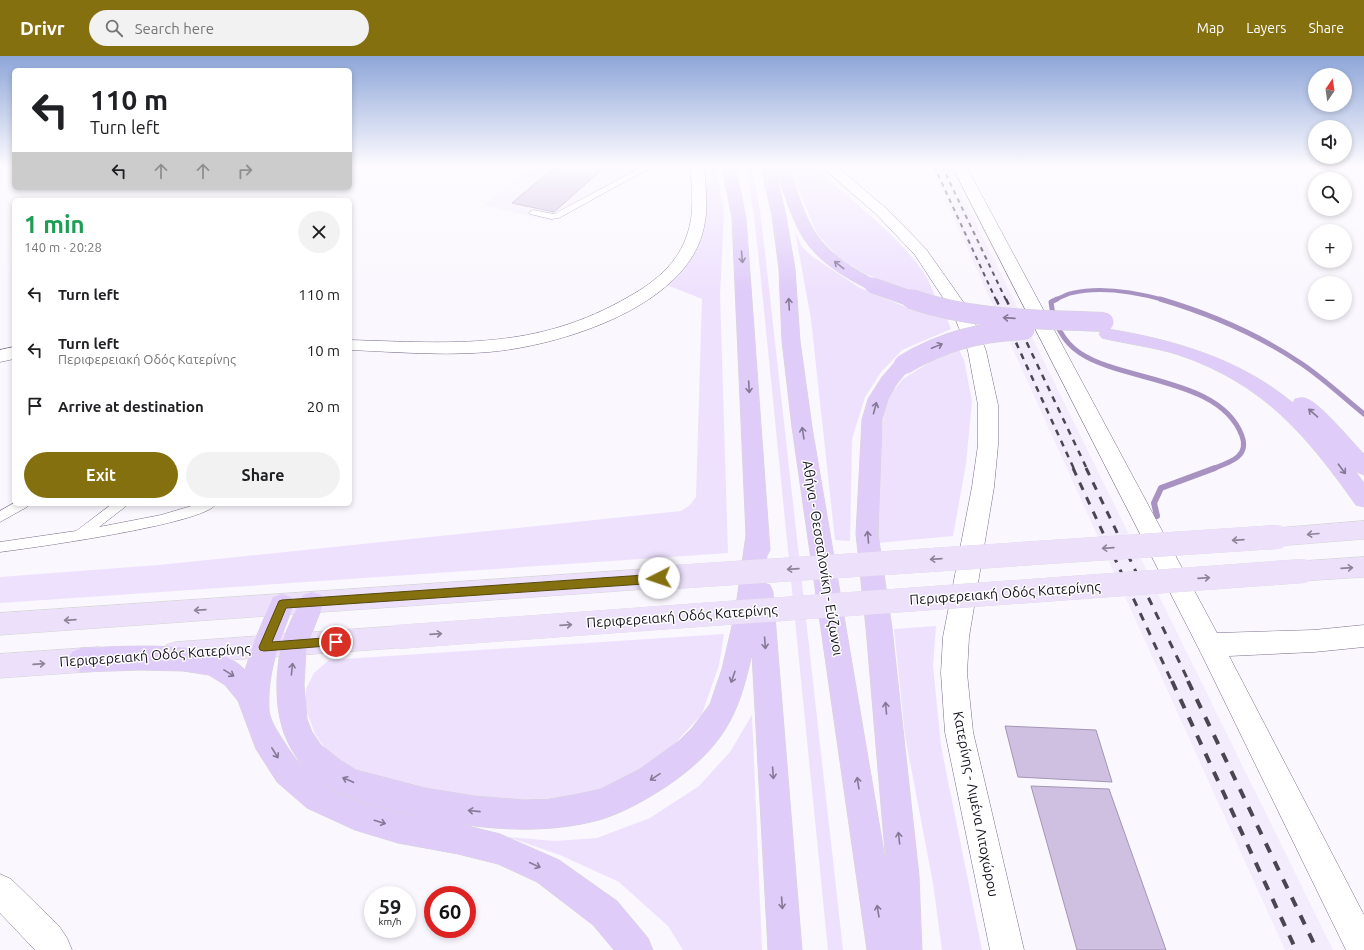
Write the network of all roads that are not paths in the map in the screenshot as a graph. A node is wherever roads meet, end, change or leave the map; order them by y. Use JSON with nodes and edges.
{"nodes":[{"id":1,"x":571,"y":208,"type":"edge"},
{"id":2,"x":699,"y":208,"type":"edge"},
{"id":3,"x":736,"y":208,"type":"edge"},
{"id":4,"x":777,"y":208,"type":"edge"},
{"id":5,"x":797,"y":208,"type":"edge"},
{"id":6,"x":877,"y":208,"type":"edge"},
{"id":7,"x":981,"y":208,"type":"edge"},
{"id":8,"x":532,"y":212,"type":"dead end"},
{"id":9,"x":1106,"y":328,"type":"junction"},
{"id":10,"x":352,"y":345,"type":"edge"},
{"id":11,"x":12,"y":353,"type":"edge"},
{"id":12,"x":0,"y":356,"type":"edge"},
{"id":13,"x":1341,"y":441,"type":"junction"},
{"id":14,"x":1364,"y":462,"type":"edge"},
{"id":15,"x":1364,"y":467,"type":"edge"},
{"id":16,"x":1364,"y":499,"type":"edge"},
{"id":17,"x":19,"y":506,"type":"edge"},
{"id":18,"x":118,"y":506,"type":"edge"},
{"id":19,"x":206,"y":506,"type":"edge"},
{"id":20,"x":0,"y":517,"type":"edge"},
{"id":21,"x":1364,"y":530,"type":"edge"},
{"id":22,"x":80,"y":535,"type":"junction"},
{"id":23,"x":757,"y":535,"type":"junction"},
{"id":24,"x":0,"y":547,"type":"edge"},
{"id":25,"x":1364,"y":567,"type":"edge"},
{"id":26,"x":312,"y":602,"type":"junction"},
{"id":27,"x":282,"y":604,"type":"junction"},
{"id":28,"x":0,"y":624,"type":"edge"},
{"id":29,"x":1364,"y":636,"type":"edge"},
{"id":30,"x":295,"y":645,"type":"junction"},
{"id":31,"x":1210,"y":645,"type":"junction"},
{"id":32,"x":264,"y":647,"type":"junction"},
{"id":33,"x":81,"y":660,"type":"junction"},
{"id":34,"x":0,"y":666,"type":"edge"},
{"id":35,"x":257,"y":719,"type":"junction"},
{"id":36,"x":0,"y":890,"type":"edge"},
{"id":37,"x":55,"y":950,"type":"edge"},
{"id":38,"x":636,"y":950,"type":"edge"},
{"id":39,"x":785,"y":950,"type":"edge"},
{"id":40,"x":884,"y":950,"type":"edge"},
{"id":41,"x":905,"y":950,"type":"edge"},
{"id":42,"x":1006,"y":950,"type":"edge"},
{"id":43,"x":1364,"y":950,"type":"edge"}],
"edges":[{"from":1,"to":8,"type":"lane"},
{"from":2,"to":10,"type":"street"},
{"from":3,"to":23,"type":"highway","one_way":true},
{"from":40,"to":4,"type":"highway","name":"Αθήνα - Θεσσαλονίκη - Εύζωνοι","one_way":true},
{"from":9,"to":5,"type":"highway","one_way":true,"bridge":true},
{"from":6,"to":42,"type":"street","name":"Κατερίνης - Λιμένα Λιτοχώρου"},
{"from":7,"to":31,"type":"street"},
{"from":13,"to":9,"type":"highway","one_way":true},
{"from":9,"to":16,"type":"highway","one_way":true},
{"from":41,"to":9,"type":"highway","one_way":true,"bridge":true},
{"from":11,"to":12,"type":"street"},
{"from":13,"to":14,"type":"highway"},
{"from":13,"to":15,"type":"highway"},
{"from":17,"to":20,"type":"lane"},
{"from":18,"to":22,"type":"lane"},
{"from":19,"to":22,"type":"lane"},
{"from":21,"to":26,"type":"main road","one_way":true,"bridge":true},
{"from":22,"to":24,"type":"lane"},
{"from":23,"to":30,"type":"highway","one_way":true},
{"from":23,"to":39,"type":"highway","one_way":true},
{"from":30,"to":25,"type":"main road","name":"Περιφερειακή Οδός Κατερίνης","one_way":true,"bridge":true},
{"from":26,"to":27,"type":"main road"},
{"from":26,"to":30,"type":"highway"},
{"from":27,"to":28,"type":"main road","one_way":true},
{"from":27,"to":32,"type":"highway"},
{"from":29,"to":31,"type":"street"},
{"from":30,"to":32,"type":"main road","name":"Περιφερειακή Οδός Κατερίνης"},
{"from":31,"to":43,"type":"street"},
{"from":32,"to":33,"type":"main road","name":"Περιφερειακή Οδός Κατερίνης"},
{"from":32,"to":35,"type":"highway"},
{"from":34,"to":33,"type":"main road","name":"Περιφερειακή Οδός Κατερίνης","one_way":true},
{"from":33,"to":35,"type":"highway","one_way":true},
{"from":35,"to":38,"type":"highway","one_way":true},
{"from":36,"to":37,"type":"street"}]}
